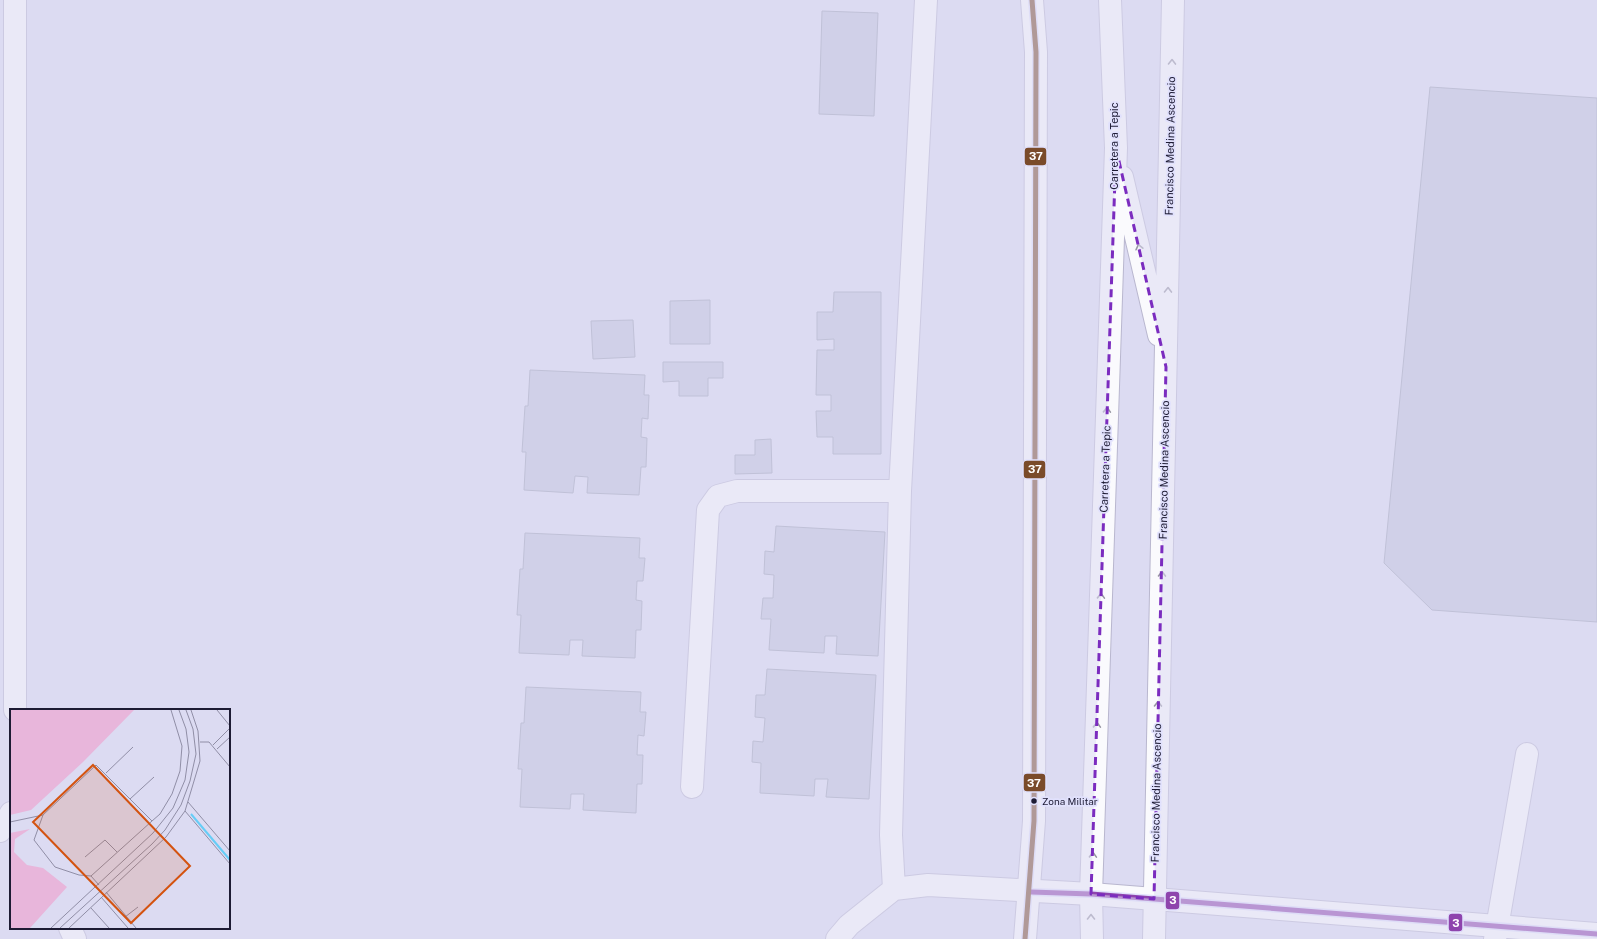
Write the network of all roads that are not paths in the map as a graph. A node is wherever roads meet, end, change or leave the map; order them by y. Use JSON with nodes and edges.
{"nodes":[{"id":1,"x":15,"y":0,"type":"edge"},
{"id":2,"x":926,"y":0,"type":"edge"},
{"id":3,"x":1027,"y":0,"type":"edge"},
{"id":4,"x":1032,"y":0,"type":"edge"},
{"id":5,"x":1110,"y":0,"type":"edge"},
{"id":6,"x":1173,"y":0,"type":"edge"},
{"id":7,"x":1036,"y":52,"type":"junction"},
{"id":8,"x":1116,"y":148,"type":"junction"},
{"id":9,"x":1166,"y":367,"type":"junction"},
{"id":10,"x":900,"y":491,"type":"junction"},
{"id":11,"x":15,"y":709,"type":"edge"},
{"id":12,"x":1527,"y":754,"type":"dead end"},
{"id":13,"x":692,"y":787,"type":"dead end"},
{"id":14,"x":10,"y":815,"type":"edge"},
{"id":15,"x":0,"y":831,"type":"edge"},
{"id":16,"x":894,"y":889,"type":"junction"},
{"id":17,"x":1028,"y":892,"type":"junction"},
{"id":18,"x":1091,"y":894,"type":"junction"},
{"id":19,"x":1154,"y":899,"type":"junction"},
{"id":20,"x":70,"y":929,"type":"edge"},
{"id":21,"x":1496,"y":933,"type":"edge"},
{"id":22,"x":1597,"y":934,"type":"edge"},
{"id":23,"x":75,"y":939,"type":"edge"},
{"id":24,"x":837,"y":939,"type":"edge"},
{"id":25,"x":1025,"y":939,"type":"edge"},
{"id":26,"x":1092,"y":939,"type":"edge"},
{"id":27,"x":1154,"y":939,"type":"edge"}],
"edges":[{"from":1,"to":11,"type":"main road"},
{"from":2,"to":10,"type":"main road"},
{"from":3,"to":7,"type":"main road"},
{"from":4,"to":7,"type":"main road"},
{"from":5,"to":8,"type":"main road","name":"Carretera a Tepic"},
{"from":9,"to":6,"type":"main road","name":"Francisco Medina Ascencio","one_way":true},
{"from":7,"to":17,"type":"main road"},
{"from":9,"to":8,"type":"main road","one_way":true},
{"from":18,"to":8,"type":"main road","name":"Carretera a Tepic","one_way":true},
{"from":19,"to":9,"type":"main road","name":"Francisco Medina Ascencio","one_way":true},
{"from":10,"to":13,"type":"main road"},
{"from":10,"to":16,"type":"main road"},
{"from":12,"to":21,"type":"main road"},
{"from":14,"to":15,"type":"main road"},
{"from":16,"to":17,"type":"main road"},
{"from":16,"to":24,"type":"main road"},
{"from":17,"to":18,"type":"main road"},
{"from":17,"to":25,"type":"main road"},
{"from":18,"to":19,"type":"main road"},
{"from":26,"to":18,"type":"main road","name":"Carretera a Tepic","one_way":true},
{"from":19,"to":21,"type":"main road"},
{"from":19,"to":27,"type":"main road","name":"Francisco Medina Ascencio"},
{"from":20,"to":23,"type":"main road"},
{"from":21,"to":22,"type":"main road"}]}
